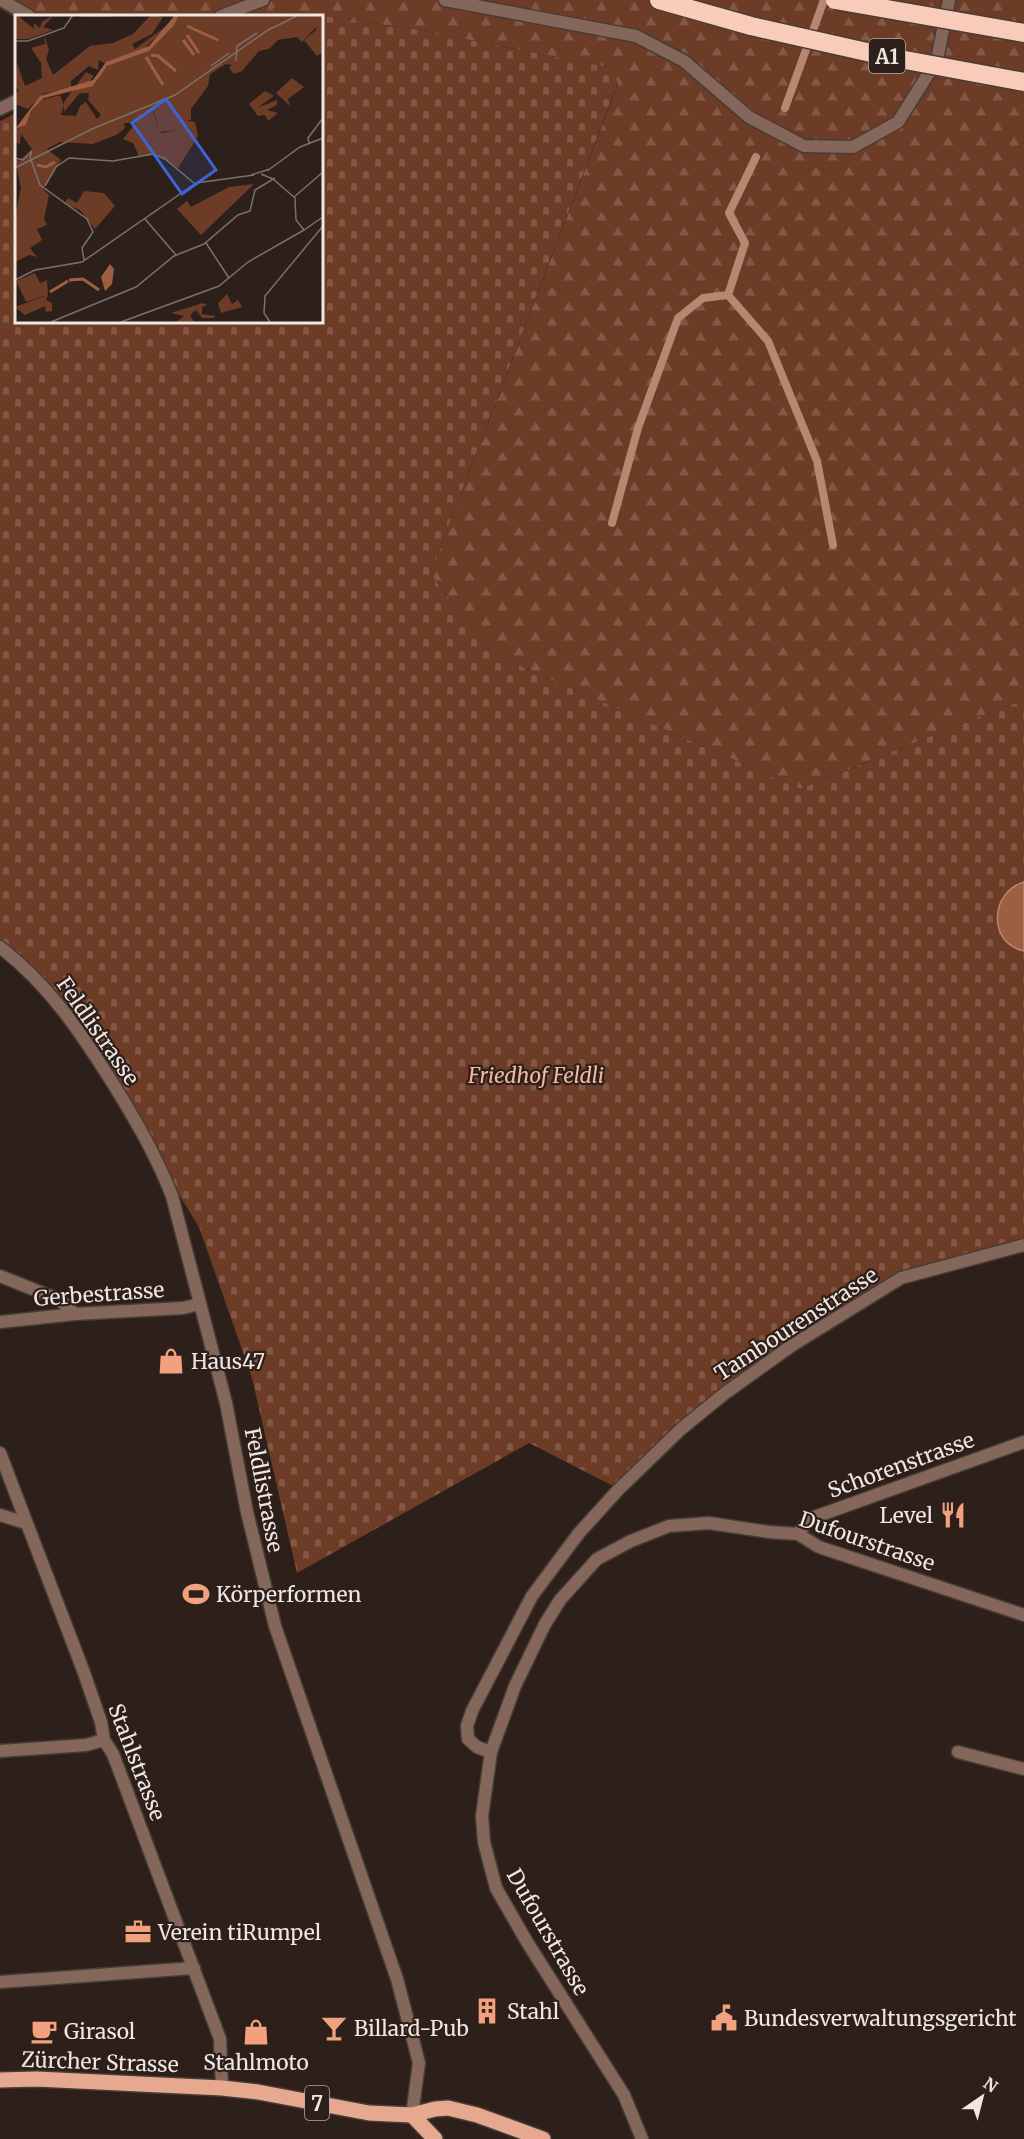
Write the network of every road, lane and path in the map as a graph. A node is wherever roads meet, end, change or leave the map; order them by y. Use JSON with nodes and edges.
{"nodes":[{"id":1,"x":1,"y":0,"type":"edge"},
{"id":2,"x":263,"y":0,"type":"edge"},
{"id":3,"x":445,"y":0,"type":"edge"},
{"id":4,"x":659,"y":0,"type":"edge"},
{"id":5,"x":836,"y":0,"type":"edge"},
{"id":6,"x":949,"y":0,"type":"edge"},
{"id":7,"x":27,"y":15,"type":"edge"},
{"id":8,"x":224,"y":15,"type":"edge"},
{"id":9,"x":1024,"y":33,"type":"edge"},
{"id":10,"x":1024,"y":82,"type":"edge"},
{"id":11,"x":15,"y":102,"type":"edge"},
{"id":12,"x":0,"y":109,"type":"edge"},
{"id":13,"x":0,"y":947,"type":"edge"},
{"id":14,"x":1024,"y":1245,"type":"edge"},
{"id":15,"x":0,"y":1276,"type":"edge"},
{"id":16,"x":200,"y":1304,"type":"junction"},
{"id":17,"x":75,"y":1314,"type":"junction"},
{"id":18,"x":0,"y":1322,"type":"edge"},
{"id":19,"x":1024,"y":1442,"type":"edge"},
{"id":20,"x":0,"y":1453,"type":"edge"},
{"id":21,"x":0,"y":1515,"type":"edge"},
{"id":22,"x":26,"y":1523,"type":"junction"},
{"id":23,"x":798,"y":1534,"type":"junction"},
{"id":24,"x":1024,"y":1615,"type":"edge"},
{"id":25,"x":104,"y":1740,"type":"junction"},
{"id":26,"x":0,"y":1751,"type":"edge"},
{"id":27,"x":491,"y":1752,"type":"junction"},
{"id":28,"x":958,"y":1752,"type":"dead end"},
{"id":29,"x":1024,"y":1769,"type":"edge"},
{"id":30,"x":194,"y":1968,"type":"junction"},
{"id":31,"x":0,"y":1982,"type":"edge"},
{"id":32,"x":0,"y":2080,"type":"edge"},
{"id":33,"x":222,"y":2088,"type":"junction"},
{"id":34,"x":412,"y":2115,"type":"junction"},
{"id":35,"x":435,"y":2139,"type":"edge"},
{"id":36,"x":543,"y":2139,"type":"edge"},
{"id":37,"x":642,"y":2139,"type":"edge"}],
"edges":[{"from":1,"to":7,"type":"street"},
{"from":2,"to":8,"type":"street"},
{"from":3,"to":6,"type":"street"},
{"from":4,"to":10,"type":"highway","number":"A1","bridge":true},
{"from":5,"to":9,"type":"highway","number":"A1","bridge":true},
{"from":11,"to":12,"type":"street"},
{"from":13,"to":16,"type":"street","name":"Feldlistrasse"},
{"from":14,"to":27,"type":"street","name":"Tambourenstrasse"},
{"from":15,"to":17,"type":"street"},
{"from":16,"to":17,"type":"street","name":"Gerbestrasse"},
{"from":16,"to":34,"type":"street","name":"Feldlistrasse"},
{"from":17,"to":18,"type":"street","name":"Gerbestrasse"},
{"from":19,"to":23,"type":"street","name":"Schorenstrasse"},
{"from":20,"to":22,"type":"street","name":"Stahlstrasse"},
{"from":21,"to":22,"type":"street"},
{"from":22,"to":25,"type":"street","name":"Stahlstrasse"},
{"from":23,"to":24,"type":"street","name":"Dufourstrasse"},
{"from":23,"to":27,"type":"street","name":"Dufourstrasse"},
{"from":25,"to":26,"type":"street"},
{"from":25,"to":30,"type":"street","name":"Stahlstrasse"},
{"from":27,"to":37,"type":"street","name":"Dufourstrasse"},
{"from":28,"to":29,"type":"street"},
{"from":30,"to":31,"type":"street"},
{"from":30,"to":33,"type":"street","name":"Stahlstrasse"},
{"from":32,"to":33,"type":"main road","name":"Zürcher Strasse","number":"7"},
{"from":33,"to":34,"type":"main road","name":"Zürcher Strasse","number":"7"},
{"from":34,"to":35,"type":"main road"},
{"from":34,"to":36,"type":"main road","number":"7"}]}
